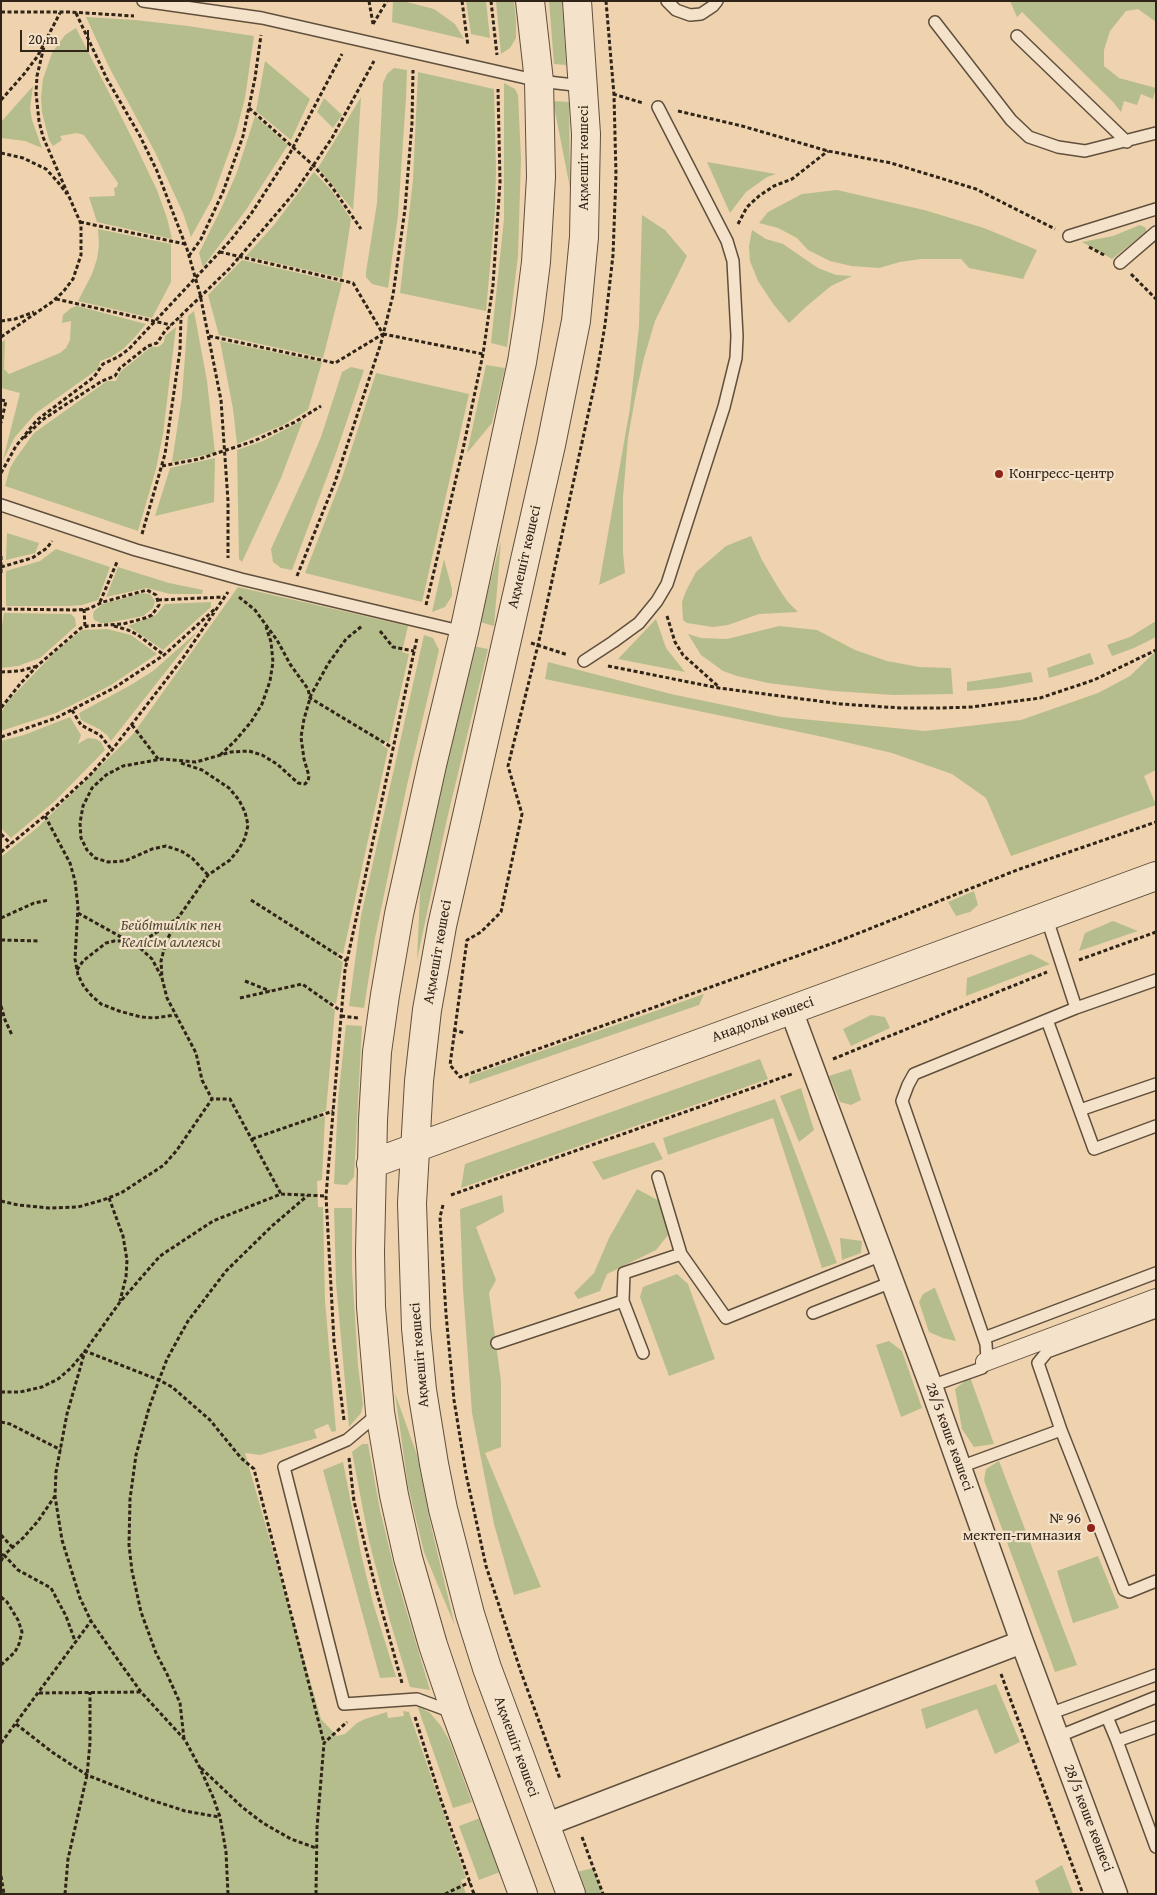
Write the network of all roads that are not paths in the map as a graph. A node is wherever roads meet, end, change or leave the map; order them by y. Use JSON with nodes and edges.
{"nodes":[{"id":1,"x":143,"y":1,"type":"edge"},
{"id":2,"x":530,"y":1,"type":"edge"},
{"id":3,"x":577,"y":1,"type":"edge"},
{"id":4,"x":667,"y":1,"type":"edge"},
{"id":5,"x":717,"y":1,"type":"edge"},
{"id":6,"x":935,"y":22,"type":"dead end"},
{"id":7,"x":1017,"y":36,"type":"dead end"},
{"id":8,"x":538,"y":81,"type":"junction"},
{"id":9,"x":584,"y":86,"type":"junction"},
{"id":10,"x":658,"y":107,"type":"road end"},
{"id":11,"x":1156,"y":133,"type":"edge"},
{"id":12,"x":1127,"y":142,"type":"junction"},
{"id":13,"x":1156,"y":210,"type":"edge"},
{"id":14,"x":1156,"y":232,"type":"edge"},
{"id":15,"x":1069,"y":236,"type":"road end"},
{"id":16,"x":1120,"y":264,"type":"road end"},
{"id":17,"x":1,"y":505,"type":"edge"},
{"id":18,"x":464,"y":632,"type":"junction"},
{"id":19,"x":584,"y":661,"type":"road end"},
{"id":20,"x":1156,"y":876,"type":"edge"},
{"id":21,"x":1046,"y":916,"type":"junction"},
{"id":22,"x":1156,"y":980,"type":"edge"},
{"id":23,"x":1076,"y":1008,"type":"junction"},
{"id":24,"x":791,"y":1010,"type":"junction"},
{"id":25,"x":1047,"y":1020,"type":"junction"},
{"id":26,"x":1156,"y":1084,"type":"edge"},
{"id":27,"x":1080,"y":1110,"type":"junction"},
{"id":28,"x":1156,"y":1126,"type":"edge"},
{"id":29,"x":414,"y":1149,"type":"junction"},
{"id":30,"x":371,"y":1164,"type":"junction"},
{"id":31,"x":658,"y":1177,"type":"dead end"},
{"id":32,"x":681,"y":1254,"type":"junction"},
{"id":33,"x":882,"y":1254,"type":"junction"},
{"id":34,"x":1156,"y":1273,"type":"edge"},
{"id":35,"x":892,"y":1282,"type":"junction"},
{"id":36,"x":1156,"y":1298,"type":"edge"},
{"id":37,"x":623,"y":1301,"type":"junction"},
{"id":38,"x":1156,"y":1312,"type":"edge"},
{"id":39,"x":813,"y":1314,"type":"dead end"},
{"id":40,"x":984,"y":1338,"type":"junction"},
{"id":41,"x":496,"y":1343,"type":"dead end"},
{"id":42,"x":643,"y":1353,"type":"dead end"},
{"id":43,"x":985,"y":1362,"type":"junction"},
{"id":44,"x":931,"y":1386,"type":"junction"},
{"id":45,"x":380,"y":1412,"type":"junction"},
{"id":46,"x":1060,"y":1430,"type":"junction"},
{"id":47,"x":960,"y":1467,"type":"junction"},
{"id":48,"x":1156,"y":1581,"type":"edge"},
{"id":49,"x":1022,"y":1642,"type":"junction"},
{"id":50,"x":1156,"y":1675,"type":"edge"},
{"id":51,"x":1156,"y":1697,"type":"edge"},
{"id":52,"x":456,"y":1713,"type":"junction"},
{"id":53,"x":1049,"y":1714,"type":"junction"},
{"id":54,"x":1107,"y":1717,"type":"junction"},
{"id":55,"x":1156,"y":1727,"type":"edge"},
{"id":56,"x":1057,"y":1737,"type":"junction"},
{"id":57,"x":1116,"y":1741,"type":"junction"},
{"id":58,"x":545,"y":1825,"type":"junction"},
{"id":59,"x":1156,"y":1847,"type":"edge"},
{"id":60,"x":524,"y":1894,"type":"edge"},
{"id":61,"x":571,"y":1894,"type":"edge"},
{"id":62,"x":1116,"y":1894,"type":"edge"}],
"edges":[{"from":1,"to":8,"type":"lane"},
{"from":2,"to":8,"type":"street"},
{"from":3,"to":9,"type":"street","name":"Ақмешіт көшесі"},
{"from":4,"to":5,"type":"lane"},
{"from":6,"to":12,"type":"lane"},
{"from":7,"to":12,"type":"lane"},
{"from":8,"to":9,"type":"lane"},
{"from":8,"to":18,"type":"street"},
{"from":9,"to":29,"type":"street","name":"Ақмешіт көшесі"},
{"from":10,"to":19,"type":"lane"},
{"from":11,"to":12,"type":"lane"},
{"from":13,"to":15,"type":"lane"},
{"from":14,"to":16,"type":"lane"},
{"from":17,"to":18,"type":"lane"},
{"from":18,"to":30,"type":"street"},
{"from":20,"to":21,"type":"street","name":"Анадолы көшесі"},
{"from":21,"to":23,"type":"lane"},
{"from":21,"to":24,"type":"street","name":"Анадолы көшесі"},
{"from":22,"to":23,"type":"lane"},
{"from":23,"to":25,"type":"lane"},
{"from":24,"to":29,"type":"street","name":"Анадолы көшесі"},
{"from":24,"to":33,"type":"street","name":"28/5 көше көшесі"},
{"from":25,"to":27,"type":"lane"},
{"from":25,"to":40,"type":"lane"},
{"from":26,"to":27,"type":"lane"},
{"from":27,"to":28,"type":"lane"},
{"from":29,"to":30,"type":"street","name":"Анадолы көшесі"},
{"from":29,"to":58,"type":"street","name":"Ақмешіт көшесі"},
{"from":30,"to":45,"type":"street"},
{"from":31,"to":32,"type":"lane"},
{"from":32,"to":33,"type":"lane"},
{"from":32,"to":37,"type":"lane"},
{"from":33,"to":35,"type":"street","name":"28/5 көше көшесі"},
{"from":34,"to":40,"type":"lane"},
{"from":35,"to":39,"type":"lane"},
{"from":35,"to":44,"type":"street","name":"28/5 көше көшесі"},
{"from":36,"to":43,"type":"street"},
{"from":37,"to":41,"type":"lane"},
{"from":37,"to":42,"type":"lane"},
{"from":38,"to":46,"type":"lane"},
{"from":40,"to":43,"type":"lane"},
{"from":43,"to":44,"type":"lane"},
{"from":44,"to":47,"type":"street","name":"28/5 көше көшесі"},
{"from":45,"to":52,"type":"street"},
{"from":45,"to":52,"type":"lane"},
{"from":46,"to":47,"type":"lane"},
{"from":46,"to":48,"type":"lane"},
{"from":47,"to":49,"type":"street","name":"28/5 көше көшесі"},
{"from":49,"to":53,"type":"street","name":"28/5 көше көшесі"},
{"from":49,"to":58,"type":"street"},
{"from":50,"to":53,"type":"lane"},
{"from":51,"to":54,"type":"lane"},
{"from":52,"to":60,"type":"street"},
{"from":53,"to":56,"type":"street","name":"28/5 көше көшесі"},
{"from":54,"to":56,"type":"lane"},
{"from":54,"to":57,"type":"lane"},
{"from":55,"to":57,"type":"lane"},
{"from":56,"to":62,"type":"street","name":"28/5 көше көшесі"},
{"from":57,"to":59,"type":"lane"},
{"from":58,"to":61,"type":"street","name":"Ақмешіт көшесі"}]}
